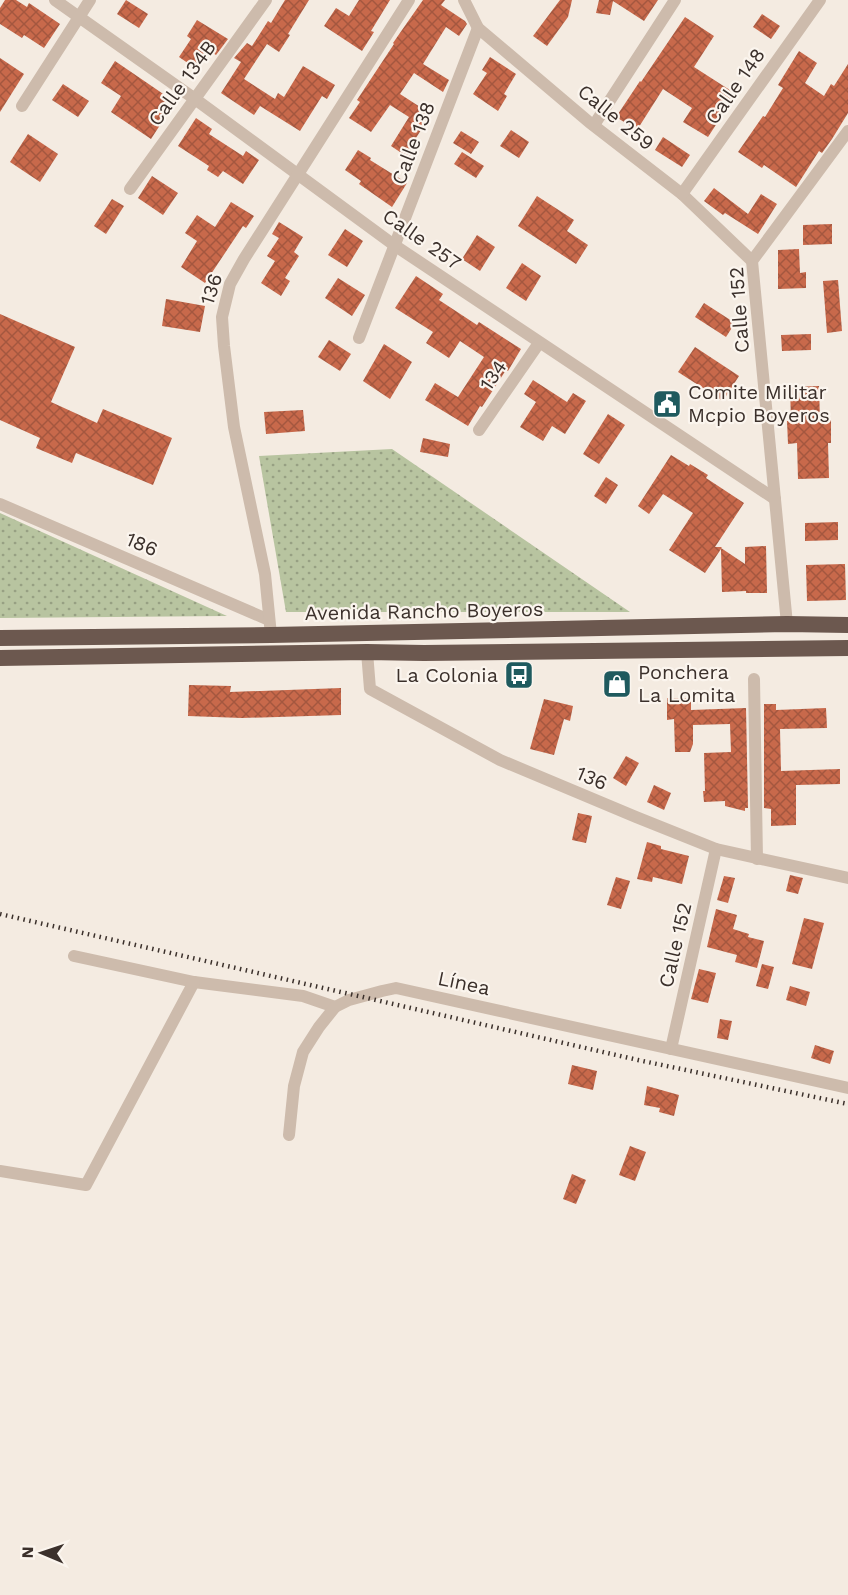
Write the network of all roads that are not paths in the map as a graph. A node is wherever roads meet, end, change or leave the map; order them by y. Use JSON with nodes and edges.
{"nodes":[{"id":1,"x":54,"y":0,"type":"edge"},
{"id":2,"x":90,"y":0,"type":"edge"},
{"id":3,"x":266,"y":0,"type":"edge"},
{"id":4,"x":409,"y":0,"type":"edge"},
{"id":5,"x":464,"y":0,"type":"edge"},
{"id":6,"x":675,"y":0,"type":"edge"},
{"id":7,"x":820,"y":0,"type":"edge"},
{"id":8,"x":79,"y":16,"type":"junction"},
{"id":9,"x":478,"y":28,"type":"junction"},
{"id":10,"x":195,"y":99,"type":"junction"},
{"id":11,"x":22,"y":105,"type":"dead end"},
{"id":12,"x":594,"y":125,"type":"junction"},
{"id":13,"x":848,"y":131,"type":"edge"},
{"id":14,"x":298,"y":175,"type":"junction"},
{"id":15,"x":130,"y":189,"type":"dead end"},
{"id":16,"x":682,"y":194,"type":"junction"},
{"id":17,"x":394,"y":245,"type":"junction"},
{"id":18,"x":752,"y":261,"type":"junction"},
{"id":19,"x":359,"y":338,"type":"dead end"},
{"id":20,"x":539,"y":343,"type":"junction"},
{"id":21,"x":480,"y":430,"type":"dead end"},
{"id":22,"x":775,"y":499,"type":"junction"},
{"id":23,"x":0,"y":504,"type":"edge"},
{"id":24,"x":787,"y":624,"type":"junction"},
{"id":25,"x":848,"y":625,"type":"edge"},
{"id":26,"x":270,"y":628,"type":"junction"},
{"id":27,"x":0,"y":638,"type":"edge"},
{"id":28,"x":848,"y":648,"type":"edge"},
{"id":29,"x":368,"y":652,"type":"junction"},
{"id":30,"x":0,"y":658,"type":"edge"},
{"id":31,"x":754,"y":679,"type":"dead end"},
{"id":32,"x":716,"y":849,"type":"junction"},
{"id":33,"x":757,"y":859,"type":"junction"},
{"id":34,"x":848,"y":878,"type":"edge"},
{"id":35,"x":74,"y":956,"type":"dead end"},
{"id":36,"x":194,"y":982,"type":"junction"},
{"id":37,"x":335,"y":1007,"type":"junction"},
{"id":38,"x":670,"y":1049,"type":"junction"},
{"id":39,"x":848,"y":1088,"type":"edge"},
{"id":40,"x":289,"y":1135,"type":"dead end"},
{"id":41,"x":0,"y":1171,"type":"edge"}],
"edges":[{"from":1,"to":8,"type":"street","name":"Calle 257"},
{"from":2,"to":8,"type":"street"},
{"from":3,"to":10,"type":"street","name":"Calle 134B"},
{"from":4,"to":14,"type":"street","name":"136"},
{"from":5,"to":9,"type":"street","name":"Calle 259"},
{"from":6,"to":12,"type":"street"},
{"from":7,"to":16,"type":"street","name":"Calle 148"},
{"from":8,"to":10,"type":"street","name":"Calle 257"},
{"from":8,"to":11,"type":"street"},
{"from":9,"to":12,"type":"street","name":"Calle 259"},
{"from":9,"to":17,"type":"street","name":"Calle 138"},
{"from":10,"to":14,"type":"street","name":"Calle 257"},
{"from":10,"to":15,"type":"street","name":"Calle 134B"},
{"from":12,"to":16,"type":"street","name":"Calle 259"},
{"from":13,"to":18,"type":"street","name":"Calle 152"},
{"from":14,"to":17,"type":"street","name":"Calle 257"},
{"from":14,"to":26,"type":"street","name":"136"},
{"from":16,"to":18,"type":"street","name":"Calle 259"},
{"from":17,"to":19,"type":"street","name":"Calle 138"},
{"from":17,"to":20,"type":"street","name":"Calle 257"},
{"from":18,"to":22,"type":"street","name":"Calle 152"},
{"from":20,"to":21,"type":"street","name":"134"},
{"from":20,"to":22,"type":"street","name":"Calle 257"},
{"from":22,"to":24,"type":"street","name":"Calle 152"},
{"from":23,"to":26,"type":"street","name":"186"},
{"from":24,"to":25,"type":"highway","name":"Avenida Rancho Boyeros"},
{"from":24,"to":26,"type":"highway","name":"Avenida Rancho Boyeros"},
{"from":26,"to":27,"type":"highway","name":"Avenida Rancho Boyeros"},
{"from":28,"to":29,"type":"highway","name":"Avenida Rancho Boyeros"},
{"from":29,"to":30,"type":"highway","name":"Avenida Rancho Boyeros"},
{"from":29,"to":32,"type":"street","name":"136"},
{"from":31,"to":33,"type":"street"},
{"from":32,"to":33,"type":"street","name":"136"},
{"from":32,"to":38,"type":"street","name":"Calle 152"},
{"from":33,"to":34,"type":"street","name":"136"},
{"from":35,"to":36,"type":"street"},
{"from":36,"to":37,"type":"street"},
{"from":36,"to":41,"type":"street"},
{"from":37,"to":38,"type":"street","name":"Línea"},
{"from":37,"to":40,"type":"street"},
{"from":38,"to":39,"type":"street","name":"Línea"}]}
